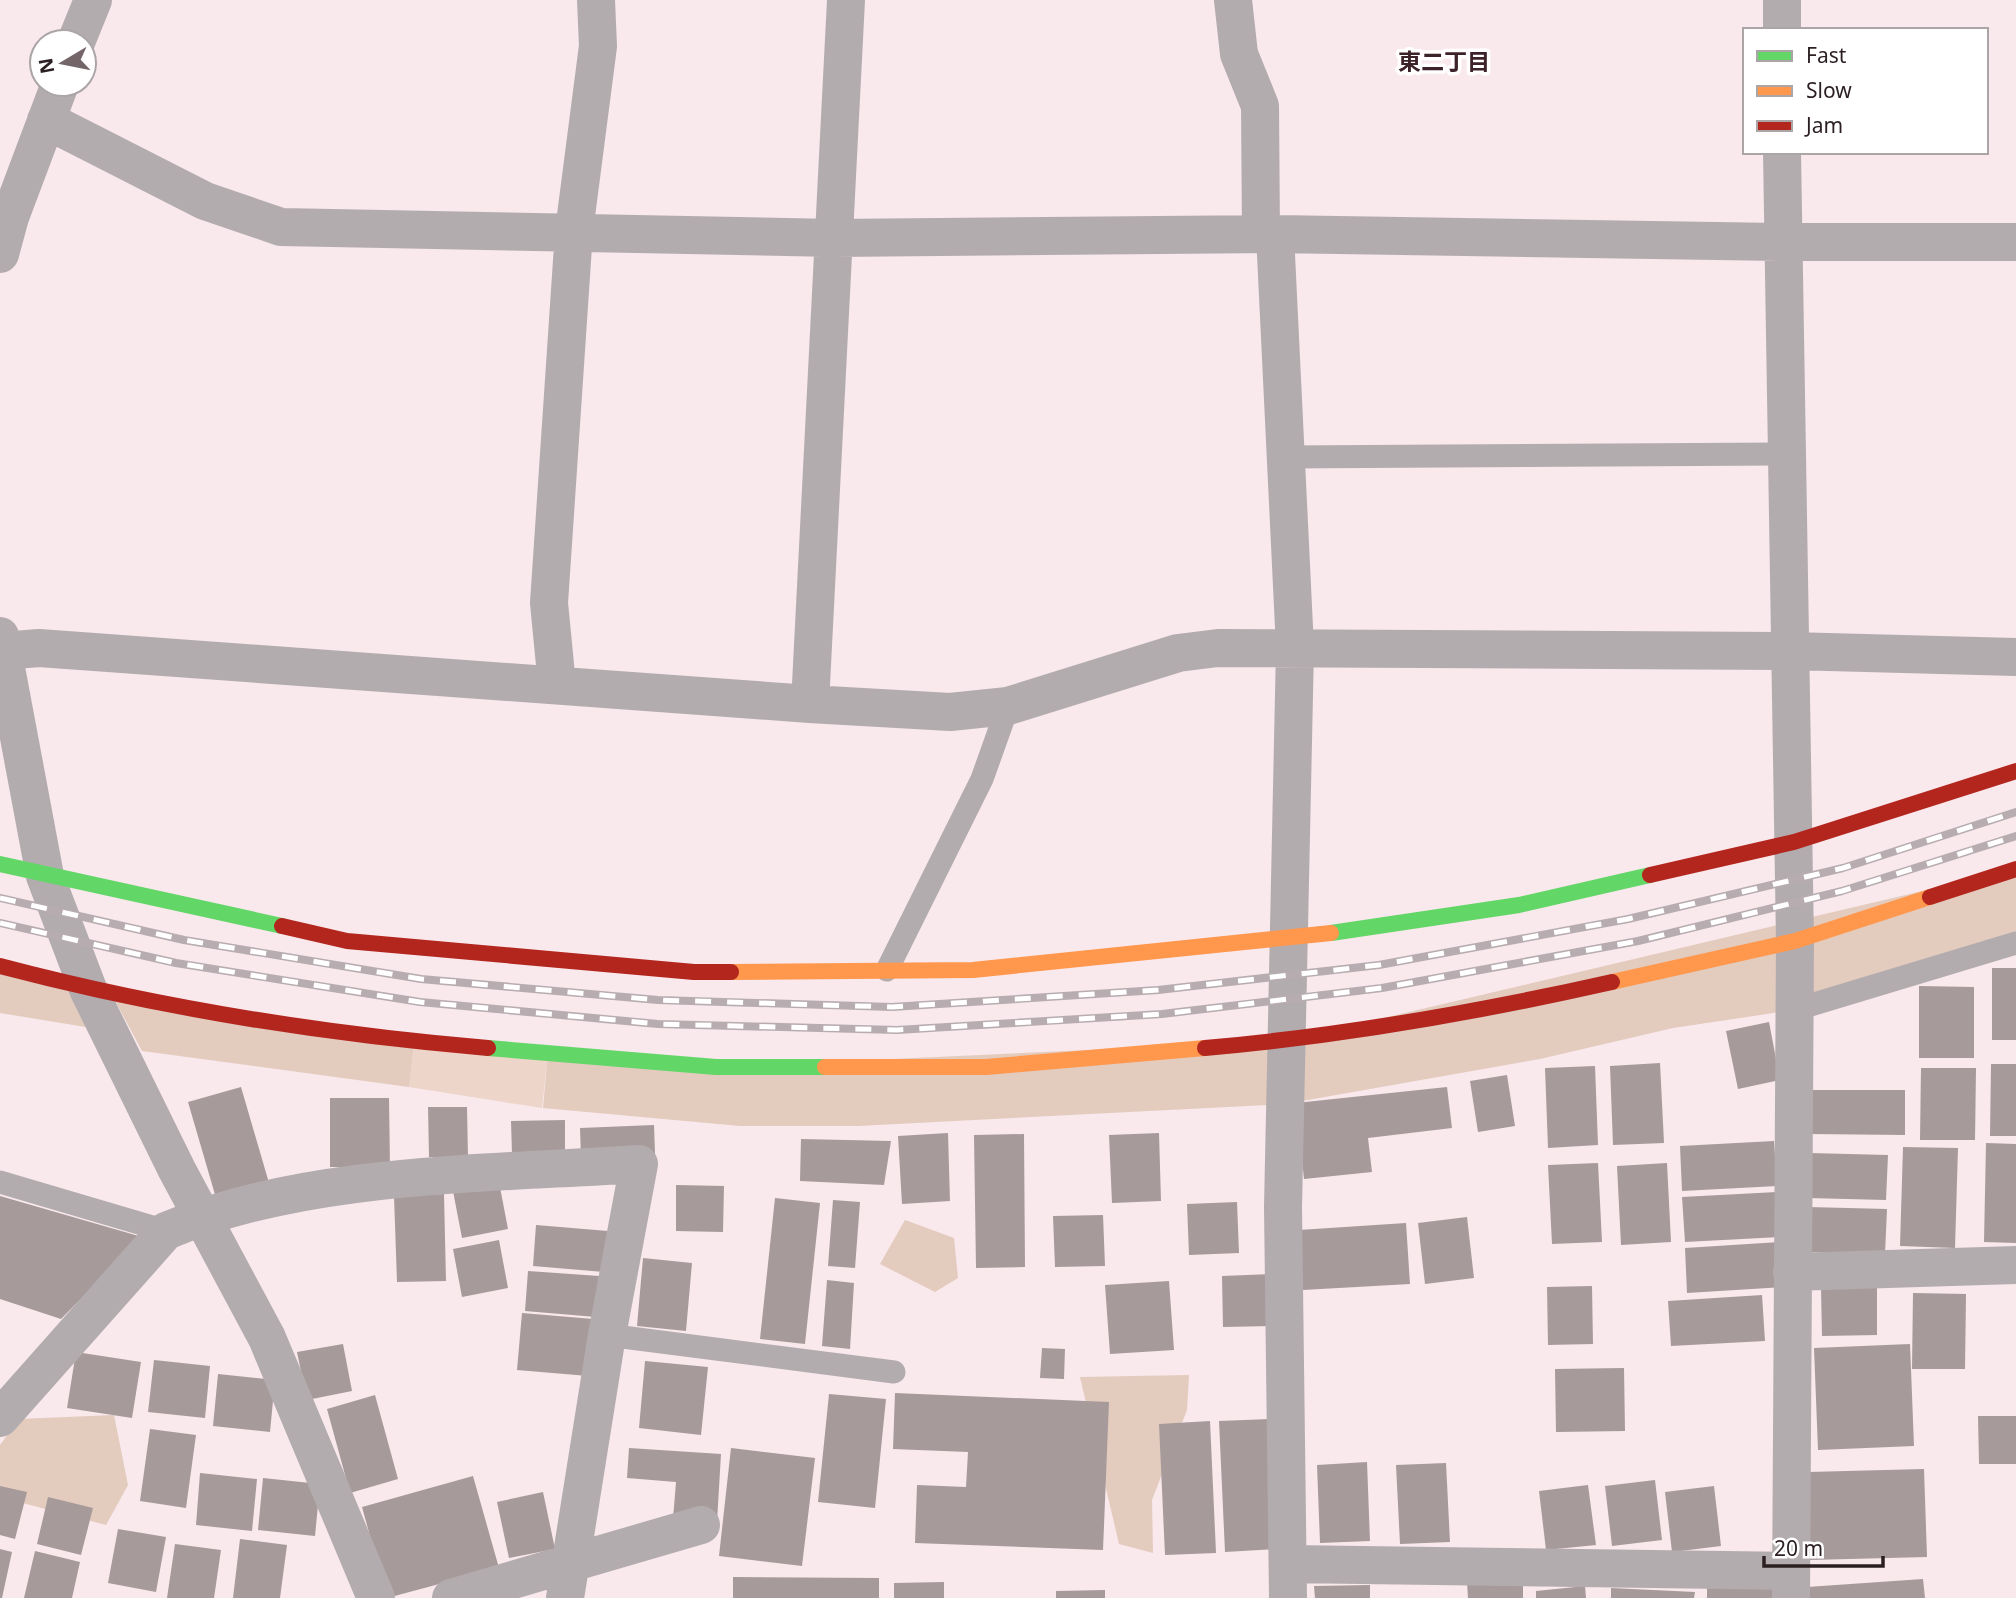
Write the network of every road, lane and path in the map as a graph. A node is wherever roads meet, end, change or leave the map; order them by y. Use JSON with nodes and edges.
{"nodes":[{"id":1,"x":93,"y":0,"type":"edge"},
{"id":2,"x":596,"y":0,"type":"edge"},
{"id":3,"x":846,"y":0,"type":"edge"},
{"id":4,"x":1233,"y":0,"type":"edge"},
{"id":5,"x":1782,"y":0,"type":"edge"},
{"id":6,"x":82,"y":28,"type":"edge"},
{"id":7,"x":1782,"y":28,"type":"edge"},
{"id":8,"x":55,"y":98,"type":"edge"},
{"id":9,"x":46,"y":120,"type":"junction"},
{"id":10,"x":1782,"y":154,"type":"edge"},
{"id":11,"x":574,"y":231,"type":"junction"},
{"id":12,"x":1268,"y":235,"type":"junction"},
{"id":13,"x":834,"y":238,"type":"junction"},
{"id":14,"x":1783,"y":242,"type":"junction"},
{"id":15,"x":2016,"y":242,"type":"edge"},
{"id":16,"x":0,"y":254,"type":"edge"},
{"id":17,"x":1787,"y":454,"type":"junction"},
{"id":18,"x":1286,"y":457,"type":"junction"},
{"id":19,"x":1,"y":643,"type":"edge"},
{"id":20,"x":1295,"y":648,"type":"junction"},
{"id":21,"x":1790,"y":651,"type":"junction"},
{"id":22,"x":2016,"y":657,"type":"edge"},
{"id":23,"x":557,"y":685,"type":"junction"},
{"id":24,"x":810,"y":704,"type":"junction"},
{"id":25,"x":1008,"y":706,"type":"junction"},
{"id":26,"x":2016,"y":771,"type":"edge"},
{"id":27,"x":1794,"y":842,"type":"junction"},
{"id":28,"x":0,"y":864,"type":"edge"},
{"id":29,"x":2016,"y":869,"type":"edge"},
{"id":30,"x":46,"y":876,"type":"junction"},
{"id":31,"x":1289,"y":939,"type":"junction"},
{"id":32,"x":1794,"y":941,"type":"junction"},
{"id":33,"x":2016,"y":943,"type":"edge"},
{"id":34,"x":0,"y":966,"type":"edge"},
{"id":35,"x":887,"y":970,"type":"junction"},
{"id":36,"x":88,"y":989,"type":"junction"},
{"id":37,"x":1794,"y":1010,"type":"junction"},
{"id":38,"x":1286,"y":1041,"type":"junction"},
{"id":39,"x":0,"y":1182,"type":"edge"},
{"id":40,"x":203,"y":1215,"type":"junction"},
{"id":41,"x":166,"y":1231,"type":"junction"},
{"id":42,"x":2016,"y":1265,"type":"edge"},
{"id":43,"x":1792,"y":1272,"type":"junction"},
{"id":44,"x":607,"y":1335,"type":"junction"},
{"id":45,"x":894,"y":1372,"type":"dead end"},
{"id":46,"x":0,"y":1418,"type":"edge"},
{"id":47,"x":701,"y":1525,"type":"dead end"},
{"id":48,"x":568,"y":1580,"type":"edge"},
{"id":49,"x":1288,"y":1581,"type":"edge"},
{"id":50,"x":1791,"y":1584,"type":"edge"},
{"id":51,"x":376,"y":1598,"type":"edge"},
{"id":52,"x":451,"y":1598,"type":"edge"}],
"edges":[{"from":1,"to":6,"type":"street"},
{"from":2,"to":11,"type":"street"},
{"from":3,"to":13,"type":"street"},
{"from":4,"to":12,"type":"street"},
{"from":5,"to":7,"type":"street"},
{"from":8,"to":9,"type":"street"},
{"from":9,"to":11,"type":"street"},
{"from":9,"to":16,"type":"street"},
{"from":10,"to":14,"type":"street"},
{"from":11,"to":13,"type":"street"},
{"from":11,"to":23,"type":"street"},
{"from":12,"to":13,"type":"street"},
{"from":12,"to":14,"type":"street"},
{"from":12,"to":18,"type":"street"},
{"from":13,"to":24,"type":"street"},
{"from":14,"to":15,"type":"street"},
{"from":14,"to":17,"type":"street"},
{"from":17,"to":18,"type":"lane"},
{"from":17,"to":21,"type":"street"},
{"from":18,"to":20,"type":"street"},
{"from":19,"to":23,"type":"street"},
{"from":19,"to":30,"type":"street"},
{"from":20,"to":21,"type":"street"},
{"from":20,"to":25,"type":"street"},
{"from":20,"to":31,"type":"street"},
{"from":21,"to":22,"type":"street"},
{"from":21,"to":27,"type":"street"},
{"from":23,"to":24,"type":"street"},
{"from":24,"to":25,"type":"street"},
{"from":25,"to":35,"type":"lane"},
{"from":26,"to":27,"type":"street"},
{"from":27,"to":31,"type":"street"},
{"from":27,"to":32,"type":"street"},
{"from":28,"to":30,"type":"street"},
{"from":29,"to":32,"type":"street"},
{"from":30,"to":35,"type":"street"},
{"from":30,"to":36,"type":"street"},
{"from":31,"to":35,"type":"street"},
{"from":31,"to":38,"type":"street"},
{"from":32,"to":37,"type":"street"},
{"from":32,"to":38,"type":"street"},
{"from":33,"to":37,"type":"lane"},
{"from":34,"to":36,"type":"street"},
{"from":36,"to":38,"type":"street"},
{"from":36,"to":40,"type":"street"},
{"from":37,"to":43,"type":"street"},
{"from":38,"to":49,"type":"street"},
{"from":39,"to":41,"type":"lane"},
{"from":40,"to":41,"type":"street"},
{"from":40,"to":44,"type":"street"},
{"from":40,"to":51,"type":"street"},
{"from":41,"to":46,"type":"street"},
{"from":42,"to":43,"type":"street"},
{"from":43,"to":50,"type":"street"},
{"from":44,"to":45,"type":"lane"},
{"from":44,"to":48,"type":"street"},
{"from":47,"to":48,"type":"street"},
{"from":48,"to":52,"type":"street"},
{"from":49,"to":50,"type":"street"}]}
